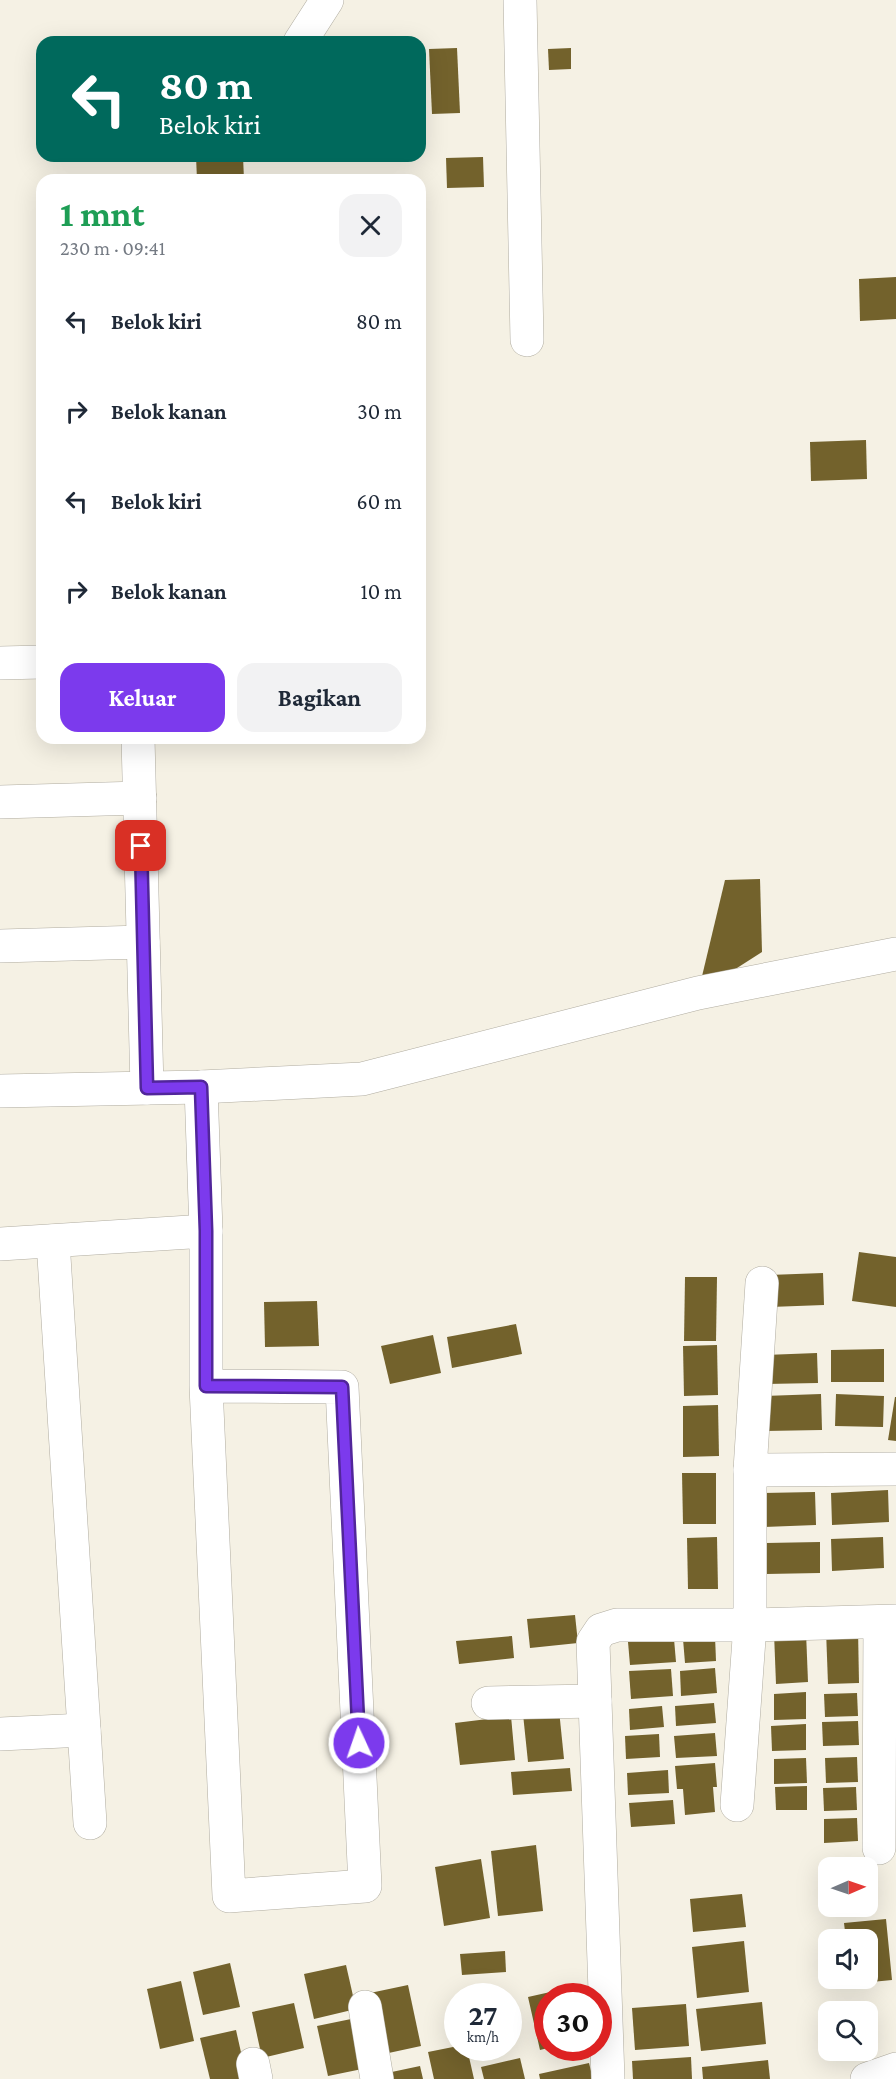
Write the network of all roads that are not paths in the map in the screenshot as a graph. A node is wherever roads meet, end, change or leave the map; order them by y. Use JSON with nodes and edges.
{"nodes":[{"id":1,"x":327,"y":0,"type":"edge"},
{"id":2,"x":520,"y":0,"type":"edge"},
{"id":3,"x":304,"y":36,"type":"edge"},
{"id":4,"x":526,"y":340,"type":"dead end"},
{"id":5,"x":36,"y":662,"type":"edge"},
{"id":6,"x":0,"y":663,"type":"edge"},
{"id":7,"x":138,"y":744,"type":"edge"},
{"id":8,"x":140,"y":798,"type":"junction"},
{"id":9,"x":0,"y":802,"type":"edge"},
{"id":10,"x":143,"y":942,"type":"junction"},
{"id":11,"x":0,"y":946,"type":"edge"},
{"id":12,"x":896,"y":954,"type":"edge"},
{"id":13,"x":201,"y":1087,"type":"junction"},
{"id":14,"x":147,"y":1088,"type":"junction"},
{"id":15,"x":0,"y":1091,"type":"edge"},
{"id":16,"x":206,"y":1231,"type":"junction"},
{"id":17,"x":52,"y":1241,"type":"junction"},
{"id":18,"x":0,"y":1244,"type":"edge"},
{"id":19,"x":762,"y":1283,"type":"dead end"},
{"id":20,"x":206,"y":1386,"type":"junction"},
{"id":21,"x":896,"y":1469,"type":"edge"},
{"id":22,"x":750,"y":1470,"type":"junction"},
{"id":23,"x":888,"y":1622,"type":"edge"},
{"id":24,"x":750,"y":1625,"type":"junction"},
{"id":25,"x":595,"y":1701,"type":"junction"},
{"id":26,"x":488,"y":1702,"type":"dead end"},
{"id":27,"x":84,"y":1730,"type":"junction"},
{"id":28,"x":0,"y":1734,"type":"edge"},
{"id":29,"x":737,"y":1805,"type":"dead end"},
{"id":30,"x":90,"y":1823,"type":"dead end"},
{"id":31,"x":879,"y":1848,"type":"dead end"},
{"id":32,"x":365,"y":2007,"type":"dead end"},
{"id":33,"x":896,"y":2069,"type":"edge"},
{"id":34,"x":377,"y":2079,"type":"edge"},
{"id":35,"x":608,"y":2079,"type":"edge"},
{"id":36,"x":867,"y":2079,"type":"edge"}],
"edges":[{"from":1,"to":3,"type":"street"},
{"from":2,"to":4,"type":"street"},
{"from":5,"to":6,"type":"street"},
{"from":7,"to":8,"type":"street"},
{"from":8,"to":9,"type":"street"},
{"from":8,"to":10,"type":"street"},
{"from":10,"to":11,"type":"street"},
{"from":10,"to":14,"type":"street"},
{"from":12,"to":13,"type":"street"},
{"from":13,"to":14,"type":"street"},
{"from":13,"to":16,"type":"street"},
{"from":14,"to":15,"type":"street"},
{"from":16,"to":17,"type":"street"},
{"from":16,"to":20,"type":"street"},
{"from":17,"to":18,"type":"street"},
{"from":17,"to":27,"type":"street"},
{"from":19,"to":22,"type":"street"},
{"from":20,"to":20,"type":"street"},
{"from":21,"to":22,"type":"street"},
{"from":22,"to":24,"type":"street"},
{"from":23,"to":24,"type":"street"},
{"from":23,"to":31,"type":"street"},
{"from":24,"to":25,"type":"street"},
{"from":24,"to":29,"type":"street"},
{"from":25,"to":26,"type":"street"},
{"from":25,"to":35,"type":"street"},
{"from":27,"to":28,"type":"street"},
{"from":27,"to":30,"type":"street"},
{"from":32,"to":34,"type":"street"},
{"from":33,"to":36,"type":"street"}]}
